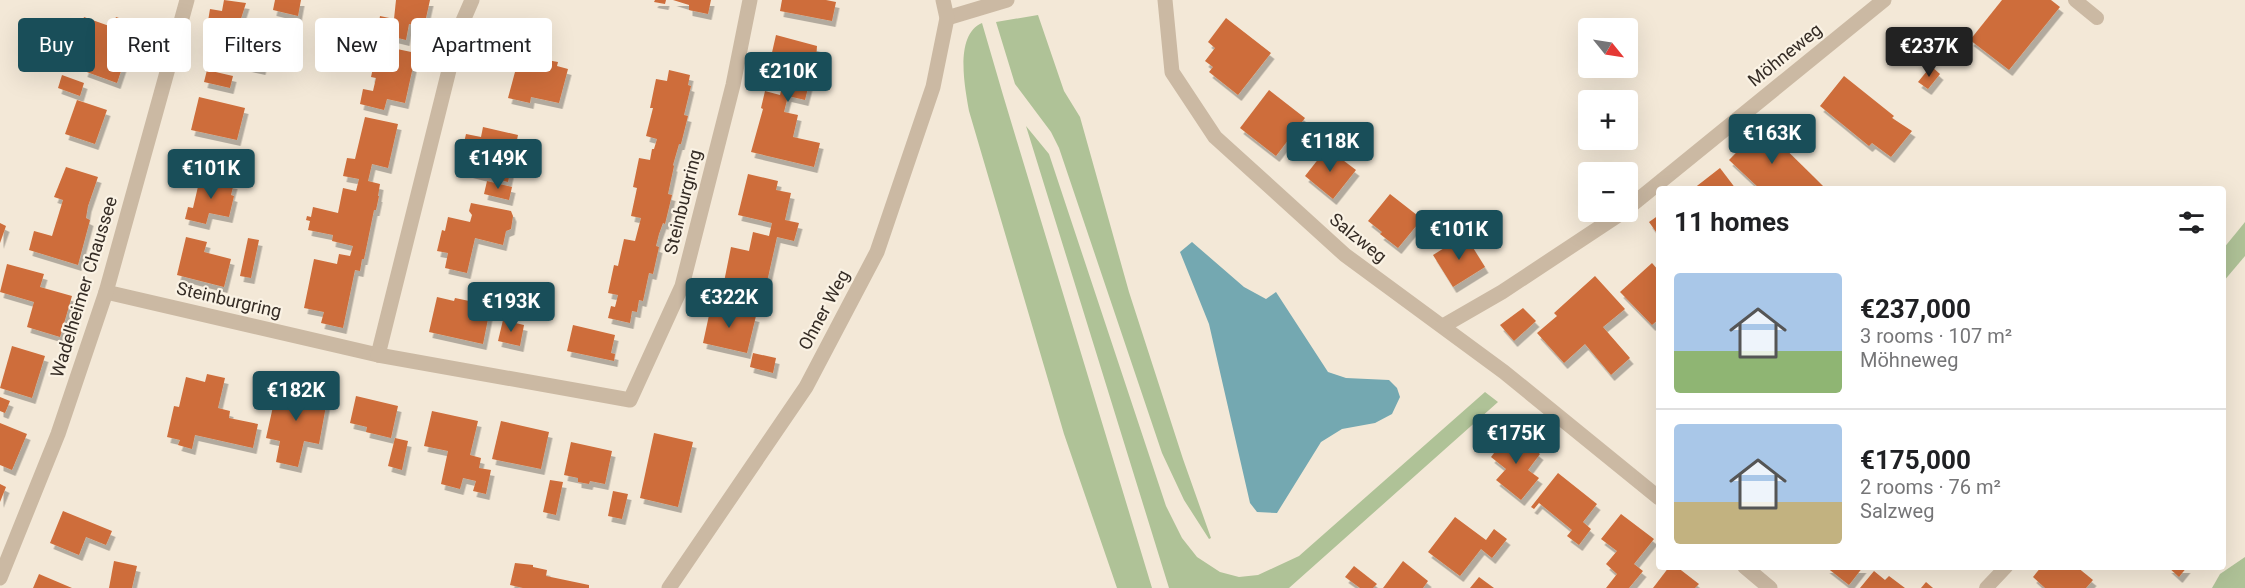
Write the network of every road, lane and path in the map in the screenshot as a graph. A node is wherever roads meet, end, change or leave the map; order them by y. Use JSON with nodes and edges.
{"nodes":[{"id":1,"x":187,"y":0,"type":"edge"},
{"id":2,"x":472,"y":0,"type":"edge"},
{"id":3,"x":750,"y":0,"type":"edge"},
{"id":4,"x":943,"y":0,"type":"edge"},
{"id":5,"x":1007,"y":0,"type":"edge"},
{"id":6,"x":1165,"y":0,"type":"edge"},
{"id":7,"x":1884,"y":0,"type":"edge"},
{"id":8,"x":2075,"y":0,"type":"edge"},
{"id":9,"x":947,"y":18,"type":"junction"},
{"id":10,"x":2097,"y":18,"type":"dead end"},
{"id":11,"x":1638,"y":200,"type":"edge"},
{"id":12,"x":1608,"y":222,"type":"edge"},
{"id":13,"x":106,"y":292,"type":"junction"},
{"id":14,"x":1443,"y":326,"type":"junction"},
{"id":15,"x":378,"y":355,"type":"junction"},
{"id":16,"x":1656,"y":496,"type":"edge"},
{"id":17,"x":1748,"y":570,"type":"edge"},
{"id":18,"x":2003,"y":570,"type":"edge"},
{"id":19,"x":0,"y":578,"type":"edge"},
{"id":20,"x":669,"y":588,"type":"edge"},
{"id":21,"x":1770,"y":588,"type":"edge"},
{"id":22,"x":1986,"y":588,"type":"edge"}],
"edges":[{"from":1,"to":13,"type":"street","name":"Wadelheimer Chaussee"},
{"from":2,"to":15,"type":"street"},
{"from":3,"to":15,"type":"street","name":"Steinburgring"},
{"from":4,"to":9,"type":"street"},
{"from":5,"to":9,"type":"street"},
{"from":6,"to":14,"type":"street","name":"Salzweg"},
{"from":7,"to":11,"type":"street","name":"Möhneweg"},
{"from":8,"to":10,"type":"lane"},
{"from":9,"to":20,"type":"street","name":"Ohner Weg"},
{"from":12,"to":14,"type":"street"},
{"from":13,"to":15,"type":"street","name":"Steinburgring"},
{"from":13,"to":19,"type":"street","name":"Wadelheimer Chaussee"},
{"from":14,"to":16,"type":"street","name":"Salzweg"},
{"from":17,"to":21,"type":"street"},
{"from":18,"to":22,"type":"lane"}]}
